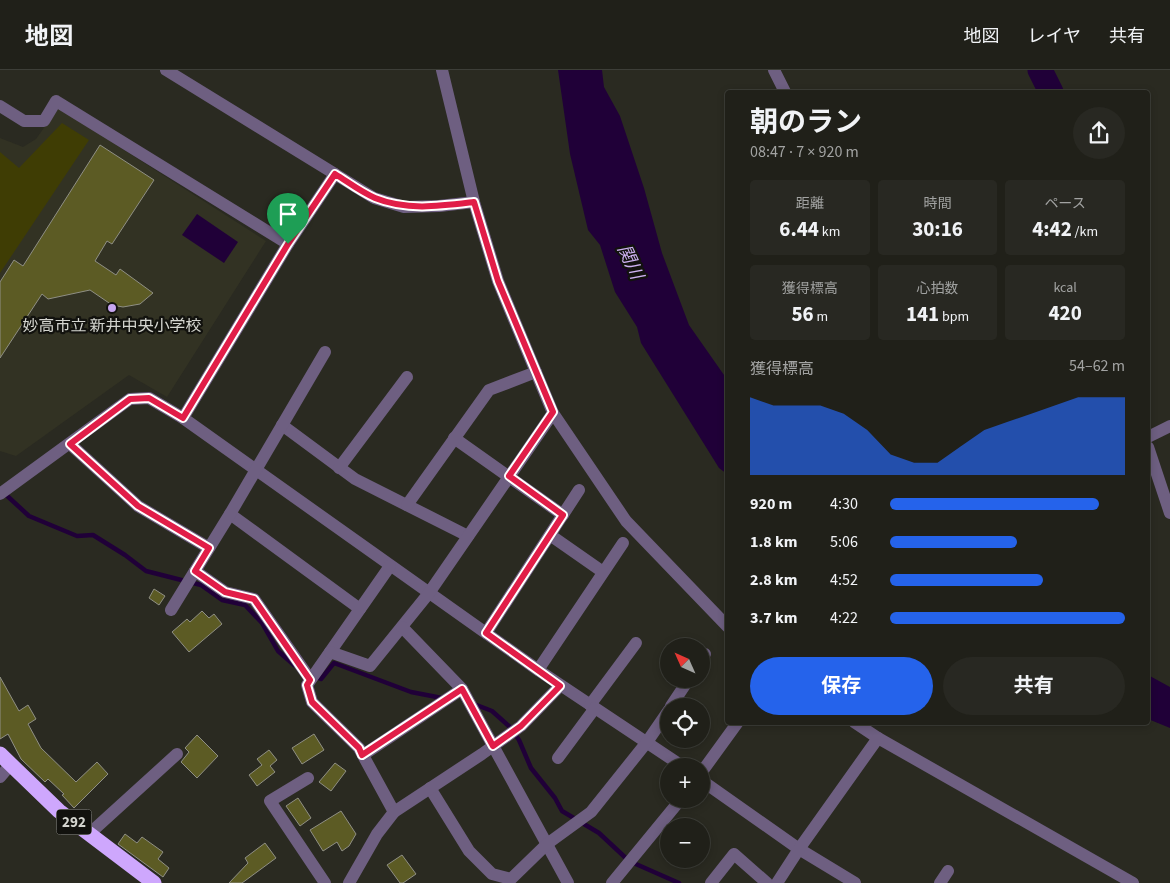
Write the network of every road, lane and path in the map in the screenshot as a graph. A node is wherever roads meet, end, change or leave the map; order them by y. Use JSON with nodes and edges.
{"nodes":[{"id":1,"x":166,"y":70,"type":"edge"},
{"id":2,"x":442,"y":70,"type":"edge"},
{"id":3,"x":774,"y":70,"type":"edge"},
{"id":4,"x":784,"y":90,"type":"edge"},
{"id":5,"x":0,"y":106,"type":"edge"},
{"id":6,"x":335,"y":174,"type":"junction"},
{"id":7,"x":474,"y":202,"type":"junction"},
{"id":8,"x":288,"y":244,"type":"junction"},
{"id":9,"x":325,"y":352,"type":"dead end"},
{"id":10,"x":536,"y":372,"type":"junction"},
{"id":11,"x":407,"y":377,"type":"dead end"},
{"id":12,"x":553,"y":412,"type":"junction"},
{"id":13,"x":183,"y":418,"type":"junction"},
{"id":14,"x":282,"y":425,"type":"junction"},
{"id":15,"x":1170,"y":426,"type":"edge"},
{"id":16,"x":1150,"y":436,"type":"edge"},
{"id":17,"x":454,"y":438,"type":"junction"},
{"id":18,"x":70,"y":444,"type":"junction"},
{"id":19,"x":1150,"y":453,"type":"edge"},
{"id":20,"x":339,"y":468,"type":"junction"},
{"id":21,"x":256,"y":470,"type":"junction"},
{"id":22,"x":509,"y":476,"type":"junction"},
{"id":23,"x":0,"y":478,"type":"edge"},
{"id":24,"x":579,"y":490,"type":"dead end"},
{"id":25,"x":5,"y":491,"type":"edge"},
{"id":26,"x":407,"y":505,"type":"junction"},
{"id":27,"x":1170,"y":513,"type":"edge"},
{"id":28,"x":230,"y":514,"type":"junction"},
{"id":29,"x":563,"y":515,"type":"junction"},
{"id":30,"x":468,"y":536,"type":"junction"},
{"id":31,"x":550,"y":536,"type":"junction"},
{"id":32,"x":623,"y":543,"type":"dead end"},
{"id":33,"x":209,"y":548,"type":"junction"},
{"id":34,"x":390,"y":566,"type":"junction"},
{"id":35,"x":195,"y":571,"type":"junction"},
{"id":36,"x":603,"y":572,"type":"junction"},
{"id":37,"x":429,"y":593,"type":"junction"},
{"id":38,"x":360,"y":609,"type":"junction"},
{"id":39,"x":171,"y":610,"type":"dead end"},
{"id":40,"x":725,"y":624,"type":"edge"},
{"id":41,"x":402,"y":627,"type":"junction"},
{"id":42,"x":486,"y":633,"type":"junction"},
{"id":43,"x":636,"y":643,"type":"dead end"},
{"id":44,"x":330,"y":652,"type":"junction"},
{"id":45,"x":538,"y":670,"type":"junction"},
{"id":46,"x":310,"y":680,"type":"junction"},
{"id":47,"x":560,"y":686,"type":"junction"},
{"id":48,"x":462,"y":689,"type":"junction"},
{"id":49,"x":593,"y":706,"type":"junction"},
{"id":50,"x":660,"y":724,"type":"edge"},
{"id":51,"x":736,"y":725,"type":"edge"},
{"id":52,"x":858,"y":725,"type":"edge"},
{"id":53,"x":878,"y":738,"type":"junction"},
{"id":54,"x":648,"y":742,"type":"junction"},
{"id":55,"x":493,"y":746,"type":"junction"},
{"id":56,"x":177,"y":754,"type":"dead end"},
{"id":57,"x":362,"y":755,"type":"junction"},
{"id":58,"x":558,"y":758,"type":"dead end"},
{"id":59,"x":671,"y":758,"type":"edge"},
{"id":60,"x":5,"y":759,"type":"edge"},
{"id":61,"x":710,"y":761,"type":"edge"},
{"id":62,"x":0,"y":777,"type":"edge"},
{"id":63,"x":308,"y":778,"type":"dead end"},
{"id":64,"x":710,"y":786,"type":"edge"},
{"id":65,"x":430,"y":788,"type":"junction"},
{"id":66,"x":674,"y":808,"type":"edge"},
{"id":67,"x":394,"y":812,"type":"junction"},
{"id":68,"x":89,"y":834,"type":"junction"},
{"id":69,"x":547,"y":844,"type":"junction"},
{"id":70,"x":799,"y":849,"type":"junction"},
{"id":71,"x":948,"y":871,"type":"dead end"},
{"id":72,"x":154,"y":883,"type":"edge"},
{"id":73,"x":325,"y":883,"type":"edge"},
{"id":74,"x":349,"y":883,"type":"edge"},
{"id":75,"x":568,"y":883,"type":"edge"},
{"id":76,"x":612,"y":883,"type":"edge"},
{"id":77,"x":711,"y":883,"type":"edge"},
{"id":78,"x":767,"y":883,"type":"edge"},
{"id":79,"x":776,"y":883,"type":"edge"},
{"id":80,"x":855,"y":883,"type":"edge"},
{"id":81,"x":940,"y":883,"type":"edge"},
{"id":82,"x":1133,"y":883,"type":"edge"}],
"edges":[{"from":1,"to":6,"type":"street"},
{"from":2,"to":7,"type":"street"},
{"from":3,"to":4,"type":"street"},
{"from":5,"to":8,"type":"street"},
{"from":6,"to":7,"type":"street"},
{"from":6,"to":8,"type":"street"},
{"from":7,"to":10,"type":"street"},
{"from":8,"to":13,"type":"street"},
{"from":9,"to":14,"type":"street"},
{"from":10,"to":12,"type":"street"},
{"from":10,"to":17,"type":"street"},
{"from":11,"to":20,"type":"street"},
{"from":12,"to":22,"type":"street"},
{"from":12,"to":40,"type":"street"},
{"from":13,"to":18,"type":"street"},
{"from":13,"to":21,"type":"street"},
{"from":14,"to":20,"type":"street"},
{"from":14,"to":21,"type":"street"},
{"from":15,"to":16,"type":"street"},
{"from":17,"to":22,"type":"street"},
{"from":17,"to":26,"type":"street"},
{"from":18,"to":25,"type":"street"},
{"from":18,"to":33,"type":"street"},
{"from":19,"to":27,"type":"street"},
{"from":20,"to":26,"type":"street"},
{"from":21,"to":28,"type":"street"},
{"from":21,"to":34,"type":"street"},
{"from":22,"to":29,"type":"street"},
{"from":22,"to":30,"type":"street"},
{"from":23,"to":25,"type":"street"},
{"from":24,"to":29,"type":"street"},
{"from":26,"to":30,"type":"street"},
{"from":28,"to":33,"type":"street"},
{"from":28,"to":38,"type":"street"},
{"from":29,"to":31,"type":"street"},
{"from":30,"to":37,"type":"street"},
{"from":31,"to":36,"type":"street"},
{"from":31,"to":42,"type":"street"},
{"from":32,"to":36,"type":"street"},
{"from":33,"to":35,"type":"street"},
{"from":34,"to":37,"type":"street"},
{"from":34,"to":38,"type":"street"},
{"from":35,"to":39,"type":"street"},
{"from":35,"to":46,"type":"street"},
{"from":36,"to":45,"type":"street"},
{"from":37,"to":41,"type":"street"},
{"from":37,"to":42,"type":"street"},
{"from":38,"to":44,"type":"street"},
{"from":41,"to":44,"type":"street"},
{"from":41,"to":48,"type":"street"},
{"from":42,"to":45,"type":"street"},
{"from":43,"to":49,"type":"street"},
{"from":44,"to":46,"type":"street"},
{"from":45,"to":47,"type":"street"},
{"from":46,"to":57,"type":"street"},
{"from":47,"to":49,"type":"street"},
{"from":47,"to":55,"type":"street"},
{"from":48,"to":55,"type":"street"},
{"from":48,"to":57,"type":"street"},
{"from":49,"to":54,"type":"street"},
{"from":49,"to":58,"type":"street"},
{"from":50,"to":54,"type":"street"},
{"from":51,"to":61,"type":"street"},
{"from":52,"to":53,"type":"street"},
{"from":53,"to":70,"type":"street"},
{"from":53,"to":82,"type":"street"},
{"from":54,"to":59,"type":"street"},
{"from":54,"to":69,"type":"street"},
{"from":55,"to":65,"type":"street"},
{"from":55,"to":69,"type":"street"},
{"from":56,"to":68,"type":"street"},
{"from":57,"to":67,"type":"street"},
{"from":60,"to":62,"type":"street"},
{"from":60,"to":68,"type":"highway","number":"292"},
{"from":63,"to":73,"type":"street"},
{"from":64,"to":70,"type":"street"},
{"from":65,"to":67,"type":"street"},
{"from":65,"to":69,"type":"street"},
{"from":66,"to":76,"type":"street"},
{"from":67,"to":74,"type":"street"},
{"from":68,"to":72,"type":"highway","number":"292"},
{"from":69,"to":75,"type":"street"},
{"from":70,"to":79,"type":"street"},
{"from":70,"to":80,"type":"street"},
{"from":71,"to":81,"type":"street"},
{"from":77,"to":78,"type":"street"}]}
